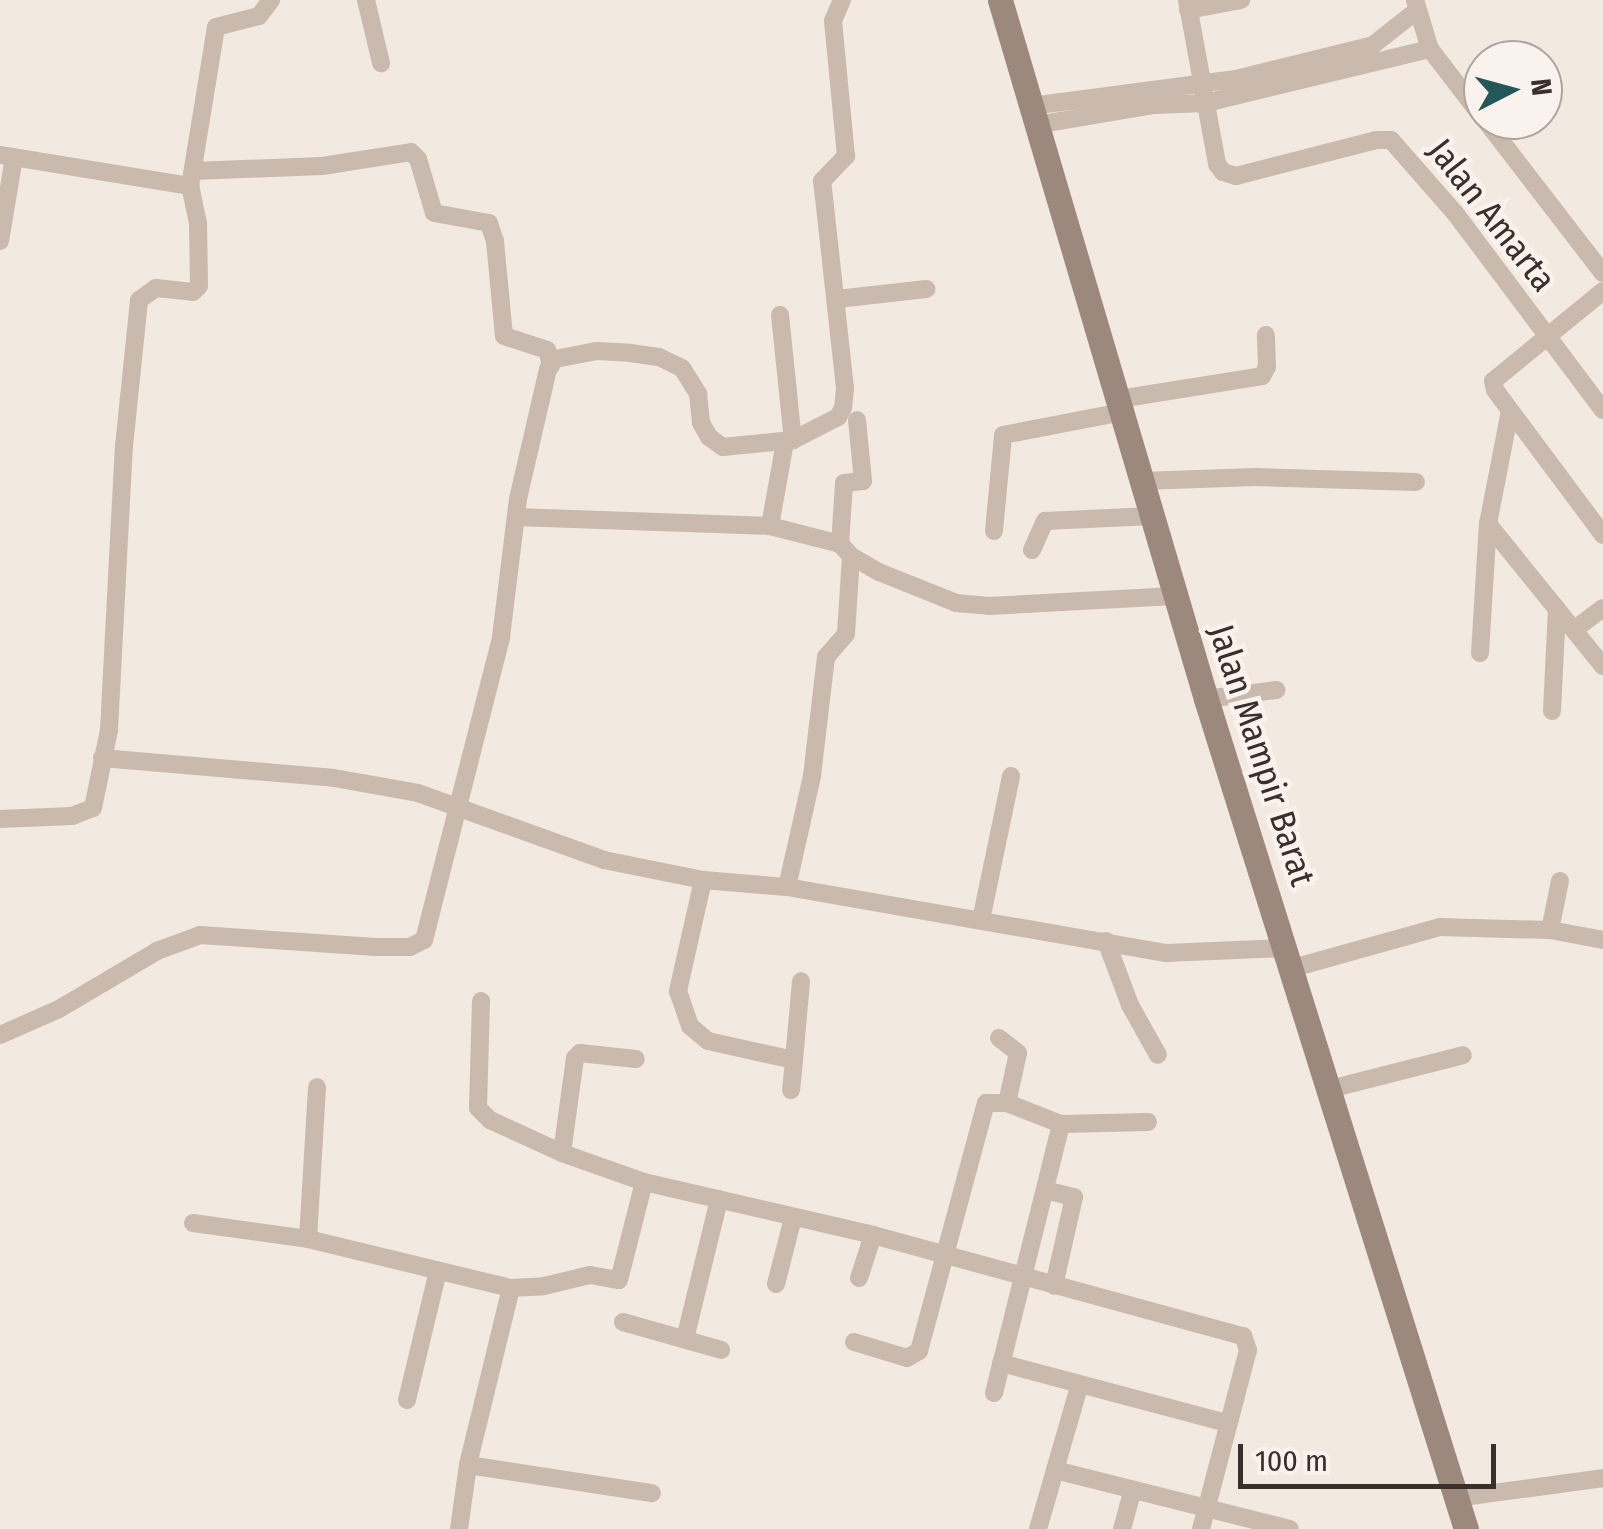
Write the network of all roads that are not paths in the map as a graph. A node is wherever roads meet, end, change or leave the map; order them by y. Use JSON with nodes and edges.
{"nodes":[{"id":1,"x":271,"y":0,"type":"edge"},
{"id":2,"x":366,"y":0,"type":"edge"},
{"id":3,"x":842,"y":0,"type":"edge"},
{"id":4,"x":1000,"y":0,"type":"edge"},
{"id":5,"x":1240,"y":0,"type":"edge"},
{"id":6,"x":1187,"y":5,"type":"edge"},
{"id":7,"x":1415,"y":6,"type":"edge"},
{"id":8,"x":1430,"y":49,"type":"junction"},
{"id":9,"x":1376,"y":52,"type":"junction"},
{"id":10,"x":381,"y":64,"type":"dead end"},
{"id":11,"x":1463,"y":92,"type":"edge"},
{"id":12,"x":1205,"y":94,"type":"junction"},
{"id":13,"x":1033,"y":116,"type":"junction"},
{"id":14,"x":1500,"y":140,"type":"edge"},
{"id":15,"x":7,"y":156,"type":"edge"},
{"id":16,"x":192,"y":178,"type":"junction"},
{"id":17,"x":0,"y":241,"type":"edge"},
{"id":18,"x":1603,"y":273,"type":"edge"},
{"id":19,"x":926,"y":289,"type":"dead end"},
{"id":20,"x":1603,"y":290,"type":"edge"},
{"id":21,"x":836,"y":298,"type":"junction"},
{"id":22,"x":780,"y":316,"type":"dead end"},
{"id":23,"x":1266,"y":336,"type":"dead end"},
{"id":24,"x":1546,"y":336,"type":"junction"},
{"id":25,"x":550,"y":366,"type":"junction"},
{"id":26,"x":1120,"y":406,"type":"junction"},
{"id":27,"x":1603,"y":410,"type":"edge"},
{"id":28,"x":1510,"y":411,"type":"junction"},
{"id":29,"x":856,"y":420,"type":"dead end"},
{"id":30,"x":789,"y":441,"type":"junction"},
{"id":31,"x":1142,"y":481,"type":"junction"},
{"id":32,"x":1416,"y":482,"type":"dead end"},
{"id":33,"x":1152,"y":516,"type":"junction"},
{"id":34,"x":516,"y":517,"type":"junction"},
{"id":35,"x":1488,"y":524,"type":"junction"},
{"id":36,"x":770,"y":526,"type":"junction"},
{"id":37,"x":994,"y":531,"type":"dead end"},
{"id":38,"x":1603,"y":535,"type":"edge"},
{"id":39,"x":846,"y":550,"type":"junction"},
{"id":40,"x":1032,"y":550,"type":"dead end"},
{"id":41,"x":1176,"y":596,"type":"junction"},
{"id":42,"x":1603,"y":608,"type":"edge"},
{"id":43,"x":1558,"y":609,"type":"junction"},
{"id":44,"x":1575,"y":629,"type":"junction"},
{"id":45,"x":1480,"y":653,"type":"dead end"},
{"id":46,"x":1603,"y":666,"type":"edge"},
{"id":47,"x":1276,"y":690,"type":"dead end"},
{"id":48,"x":1206,"y":698,"type":"junction"},
{"id":49,"x":1552,"y":711,"type":"dead end"},
{"id":50,"x":102,"y":758,"type":"junction"},
{"id":51,"x":1012,"y":776,"type":"dead end"},
{"id":52,"x":459,"y":806,"type":"junction"},
{"id":53,"x":0,"y":819,"type":"edge"},
{"id":54,"x":703,"y":880,"type":"junction"},
{"id":55,"x":1560,"y":881,"type":"dead end"},
{"id":56,"x":788,"y":887,"type":"junction"},
{"id":57,"x":981,"y":920,"type":"junction"},
{"id":58,"x":1550,"y":930,"type":"junction"},
{"id":59,"x":1603,"y":940,"type":"edge"},
{"id":60,"x":1106,"y":941,"type":"junction"},
{"id":61,"x":1290,"y":958,"type":"junction"},
{"id":62,"x":801,"y":981,"type":"dead end"},
{"id":63,"x":481,"y":1002,"type":"dead end"},
{"id":64,"x":0,"y":1035,"type":"edge"},
{"id":65,"x":999,"y":1038,"type":"dead end"},
{"id":66,"x":1158,"y":1055,"type":"dead end"},
{"id":67,"x":1464,"y":1055,"type":"dead end"},
{"id":68,"x":636,"y":1059,"type":"dead end"},
{"id":69,"x":794,"y":1060,"type":"junction"},
{"id":70,"x":317,"y":1087,"type":"dead end"},
{"id":71,"x":1330,"y":1089,"type":"junction"},
{"id":72,"x":790,"y":1090,"type":"dead end"},
{"id":73,"x":1006,"y":1104,"type":"junction"},
{"id":74,"x":1148,"y":1122,"type":"dead end"},
{"id":75,"x":1061,"y":1124,"type":"junction"},
{"id":76,"x":562,"y":1153,"type":"junction"},
{"id":77,"x":644,"y":1182,"type":"junction"},
{"id":78,"x":1045,"y":1190,"type":"junction"},
{"id":79,"x":719,"y":1199,"type":"junction"},
{"id":80,"x":793,"y":1218,"type":"junction"},
{"id":81,"x":193,"y":1222,"type":"dead end"},
{"id":82,"x":873,"y":1236,"type":"junction"},
{"id":83,"x":308,"y":1239,"type":"junction"},
{"id":84,"x":945,"y":1256,"type":"junction"},
{"id":85,"x":438,"y":1271,"type":"junction"},
{"id":86,"x":859,"y":1278,"type":"dead end"},
{"id":87,"x":1022,"y":1278,"type":"junction"},
{"id":88,"x":776,"y":1284,"type":"dead end"},
{"id":89,"x":1054,"y":1286,"type":"junction"},
{"id":90,"x":511,"y":1288,"type":"junction"},
{"id":91,"x":623,"y":1322,"type":"dead end"},
{"id":92,"x":684,"y":1339,"type":"junction"},
{"id":93,"x":854,"y":1342,"type":"dead end"},
{"id":94,"x":720,"y":1350,"type":"dead end"},
{"id":95,"x":1001,"y":1364,"type":"junction"},
{"id":96,"x":1078,"y":1387,"type":"junction"},
{"id":97,"x":994,"y":1393,"type":"dead end"},
{"id":98,"x":407,"y":1400,"type":"dead end"},
{"id":99,"x":1227,"y":1423,"type":"junction"},
{"id":100,"x":468,"y":1465,"type":"junction"},
{"id":101,"x":1054,"y":1470,"type":"junction"},
{"id":102,"x":1603,"y":1478,"type":"edge"},
{"id":103,"x":1133,"y":1489,"type":"junction"},
{"id":104,"x":652,"y":1493,"type":"dead end"},
{"id":105,"x":1456,"y":1498,"type":"junction"},
{"id":106,"x":1206,"y":1507,"type":"junction"},
{"id":107,"x":1466,"y":1528,"type":"edge"},
{"id":108,"x":459,"y":1529,"type":"edge"},
{"id":109,"x":1038,"y":1529,"type":"edge"},
{"id":110,"x":1122,"y":1529,"type":"edge"},
{"id":111,"x":1200,"y":1529,"type":"edge"},
{"id":112,"x":1290,"y":1529,"type":"edge"},
{"id":113,"x":1454,"y":1529,"type":"edge"}],
"edges":[{"from":1,"to":16,"type":"street"},
{"from":2,"to":10,"type":"street"},
{"from":3,"to":21,"type":"street"},
{"from":4,"to":13,"type":"street","name":"Jalan Mampir Barat"},
{"from":5,"to":6,"type":"street"},
{"from":6,"to":12,"type":"street"},
{"from":7,"to":8,"type":"street"},
{"from":7,"to":9,"type":"street"},
{"from":8,"to":9,"type":"street"},
{"from":8,"to":11,"type":"street"},
{"from":9,"to":12,"type":"street"},
{"from":12,"to":13,"type":"street"},
{"from":12,"to":24,"type":"street","name":"Jalan Amarta"},
{"from":13,"to":26,"type":"street","name":"Jalan Mampir Barat"},
{"from":14,"to":18,"type":"street"},
{"from":15,"to":16,"type":"street"},
{"from":15,"to":17,"type":"street"},
{"from":16,"to":25,"type":"street"},
{"from":16,"to":50,"type":"street"},
{"from":19,"to":21,"type":"street"},
{"from":20,"to":24,"type":"street"},
{"from":21,"to":30,"type":"street"},
{"from":22,"to":30,"type":"street"},
{"from":23,"to":26,"type":"street"},
{"from":24,"to":27,"type":"street"},
{"from":24,"to":28,"type":"street"},
{"from":25,"to":30,"type":"street"},
{"from":25,"to":34,"type":"street"},
{"from":26,"to":31,"type":"street","name":"Jalan Mampir Barat"},
{"from":26,"to":37,"type":"street"},
{"from":28,"to":35,"type":"street"},
{"from":28,"to":38,"type":"street"},
{"from":29,"to":39,"type":"street"},
{"from":30,"to":36,"type":"street"},
{"from":31,"to":32,"type":"street"},
{"from":31,"to":33,"type":"street","name":"Jalan Mampir Barat"},
{"from":33,"to":40,"type":"street"},
{"from":33,"to":41,"type":"street","name":"Jalan Mampir Barat"},
{"from":34,"to":36,"type":"street"},
{"from":34,"to":52,"type":"street"},
{"from":35,"to":43,"type":"street"},
{"from":35,"to":45,"type":"street"},
{"from":36,"to":39,"type":"street"},
{"from":39,"to":41,"type":"street"},
{"from":39,"to":56,"type":"street"},
{"from":41,"to":48,"type":"street","name":"Jalan Mampir Barat"},
{"from":42,"to":44,"type":"street"},
{"from":43,"to":44,"type":"street"},
{"from":43,"to":49,"type":"street"},
{"from":44,"to":46,"type":"street"},
{"from":47,"to":48,"type":"street"},
{"from":48,"to":61,"type":"street","name":"Jalan Mampir Barat"},
{"from":50,"to":52,"type":"street"},
{"from":50,"to":53,"type":"street"},
{"from":51,"to":57,"type":"street"},
{"from":52,"to":54,"type":"street"},
{"from":52,"to":64,"type":"street"},
{"from":54,"to":56,"type":"street"},
{"from":54,"to":69,"type":"street"},
{"from":55,"to":58,"type":"street"},
{"from":56,"to":57,"type":"street"},
{"from":57,"to":60,"type":"street"},
{"from":58,"to":59,"type":"street"},
{"from":58,"to":61,"type":"street"},
{"from":60,"to":61,"type":"street"},
{"from":60,"to":66,"type":"street"},
{"from":61,"to":71,"type":"street","name":"Jalan Mampir Barat"},
{"from":62,"to":69,"type":"street"},
{"from":63,"to":76,"type":"street"},
{"from":65,"to":73,"type":"street"},
{"from":67,"to":71,"type":"street"},
{"from":68,"to":76,"type":"street"},
{"from":69,"to":72,"type":"street"},
{"from":70,"to":83,"type":"street"},
{"from":71,"to":105,"type":"street","name":"Jalan Mampir Barat"},
{"from":73,"to":75,"type":"street"},
{"from":73,"to":84,"type":"street"},
{"from":74,"to":75,"type":"street"},
{"from":75,"to":78,"type":"street"},
{"from":76,"to":77,"type":"street"},
{"from":77,"to":79,"type":"street"},
{"from":77,"to":90,"type":"street"},
{"from":78,"to":87,"type":"street"},
{"from":78,"to":89,"type":"street"},
{"from":79,"to":80,"type":"street"},
{"from":79,"to":92,"type":"street"},
{"from":80,"to":82,"type":"street"},
{"from":80,"to":88,"type":"street"},
{"from":81,"to":83,"type":"street"},
{"from":82,"to":84,"type":"street"},
{"from":82,"to":86,"type":"street"},
{"from":83,"to":85,"type":"street"},
{"from":84,"to":87,"type":"street"},
{"from":84,"to":93,"type":"street"},
{"from":85,"to":90,"type":"street"},
{"from":85,"to":98,"type":"street"},
{"from":87,"to":89,"type":"street"},
{"from":87,"to":95,"type":"street"},
{"from":89,"to":99,"type":"street"},
{"from":90,"to":100,"type":"street"},
{"from":91,"to":92,"type":"street"},
{"from":92,"to":94,"type":"street"},
{"from":95,"to":96,"type":"street"},
{"from":95,"to":97,"type":"street"},
{"from":96,"to":99,"type":"street"},
{"from":96,"to":101,"type":"street"},
{"from":99,"to":106,"type":"street"},
{"from":100,"to":104,"type":"street"},
{"from":100,"to":108,"type":"street"},
{"from":101,"to":103,"type":"street"},
{"from":101,"to":109,"type":"street"},
{"from":102,"to":105,"type":"street"},
{"from":103,"to":106,"type":"street"},
{"from":103,"to":110,"type":"street"},
{"from":105,"to":107,"type":"street","name":"Jalan Mampir Barat"},
{"from":106,"to":111,"type":"street"},
{"from":106,"to":112,"type":"street"},
{"from":107,"to":113,"type":"street"}]}
